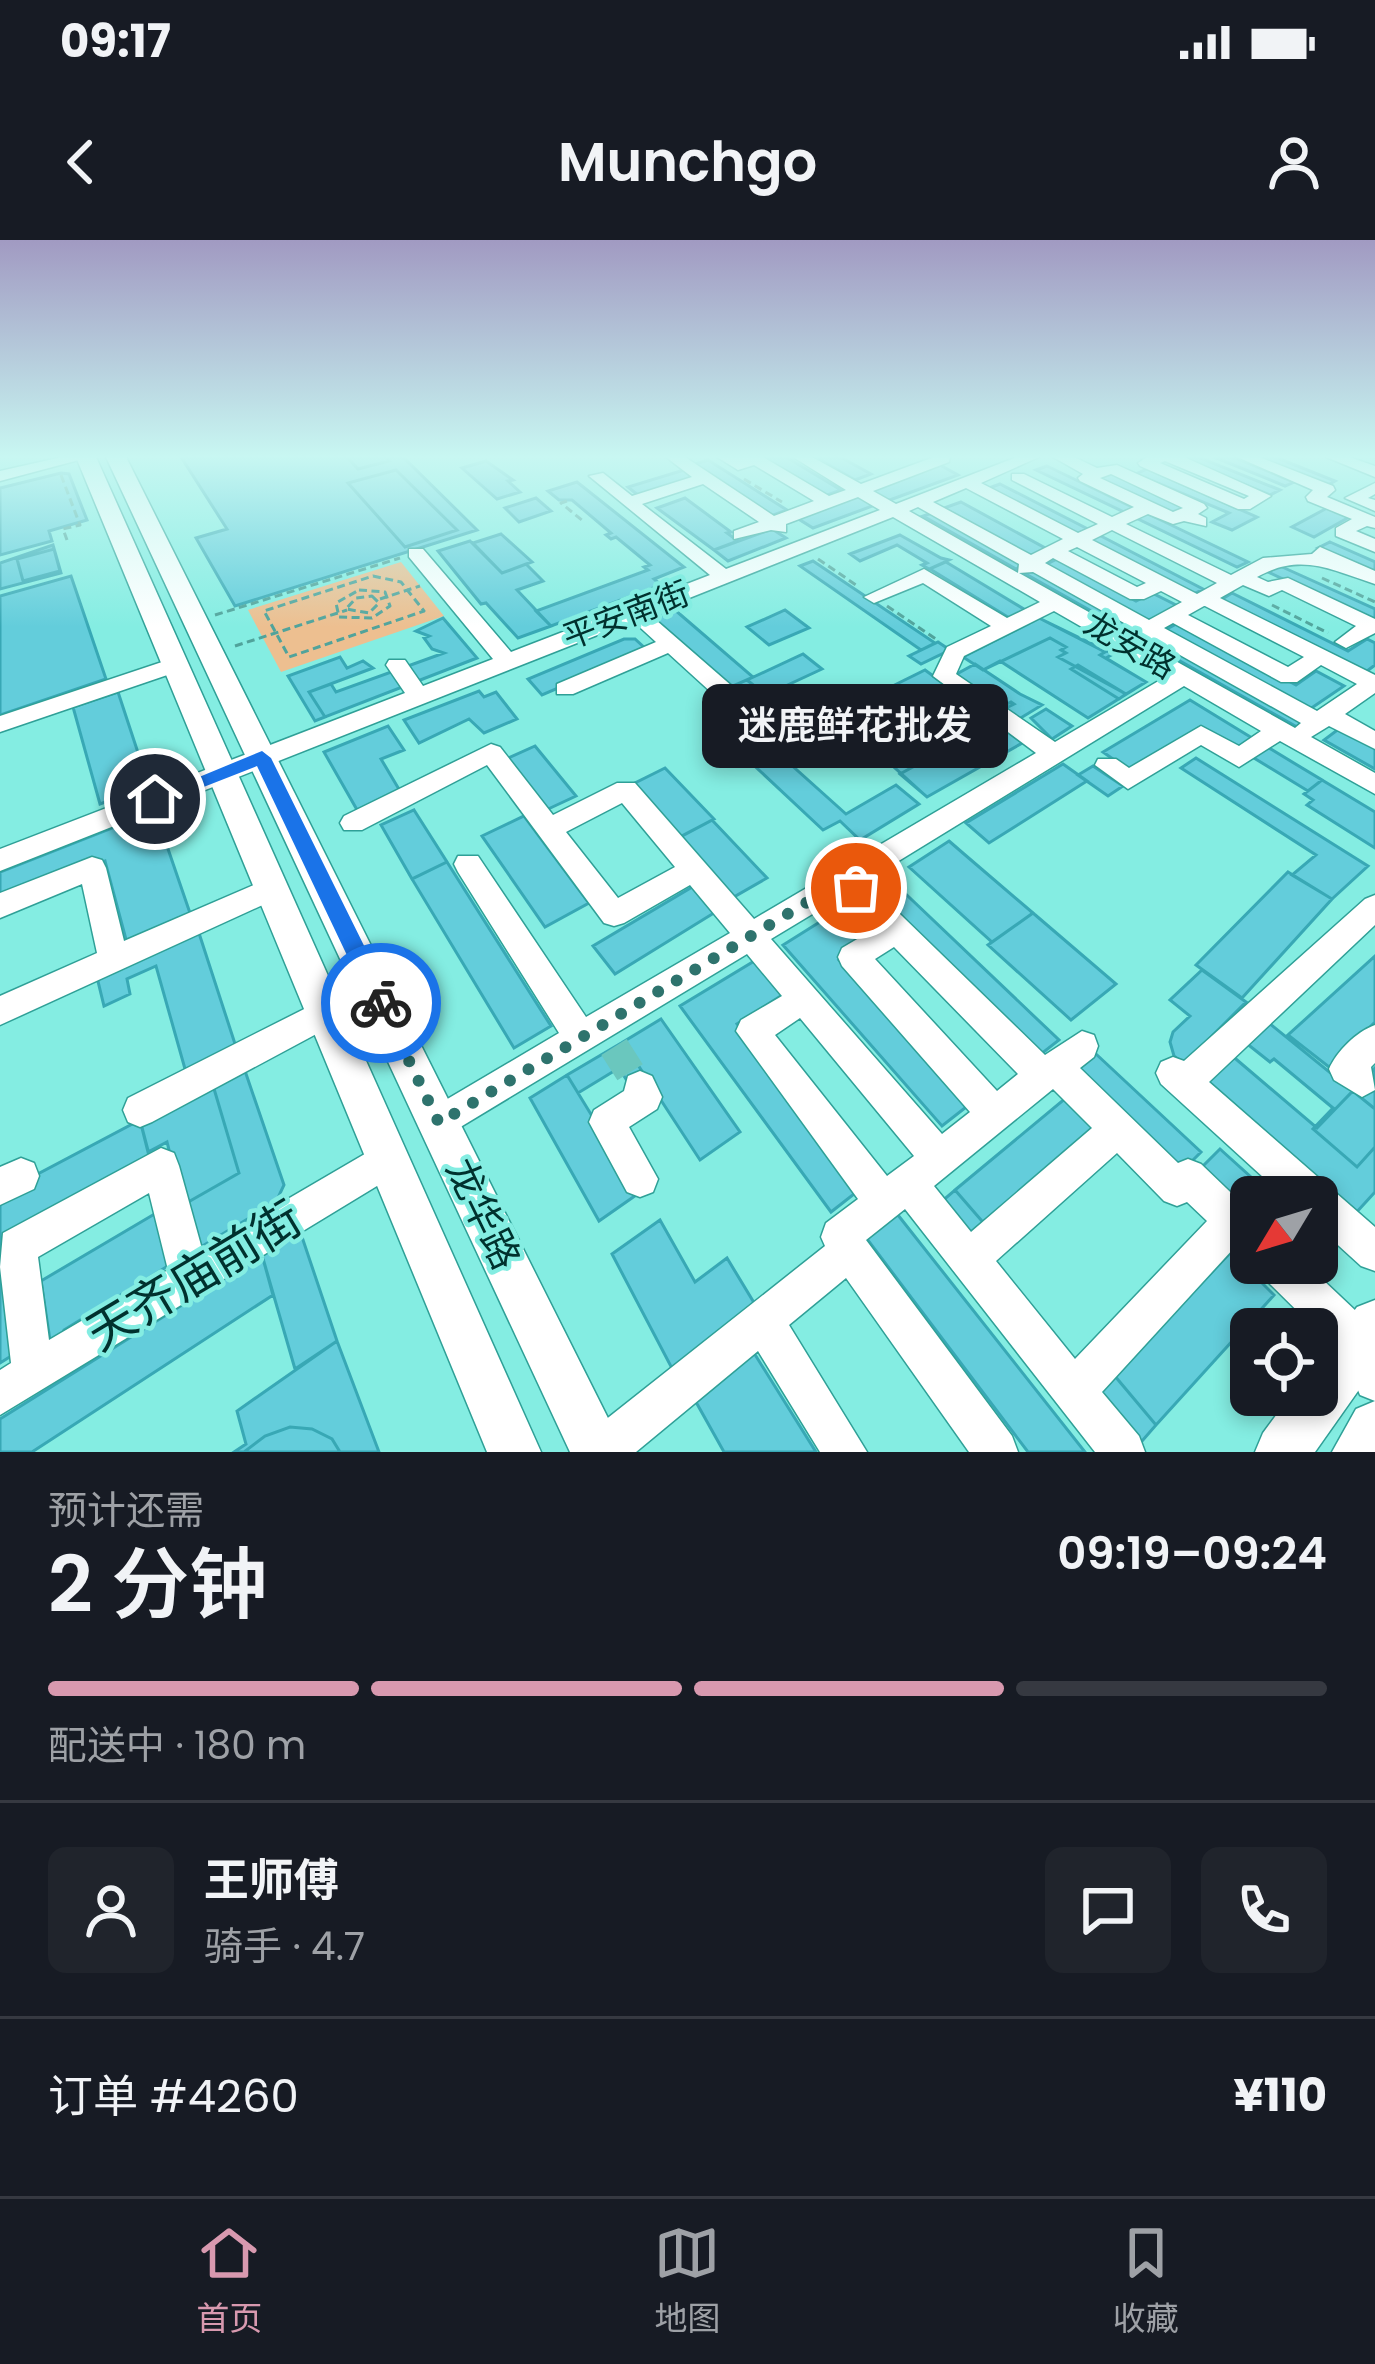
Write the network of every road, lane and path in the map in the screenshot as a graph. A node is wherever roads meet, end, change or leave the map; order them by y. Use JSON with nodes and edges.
{"nodes":[{"id":1,"x":76,"y":514,"type":"edge"},
{"id":2,"x":108,"y":514,"type":"edge"},
{"id":3,"x":143,"y":514,"type":"edge"},
{"id":4,"x":574,"y":514,"type":"edge"},
{"id":5,"x":644,"y":514,"type":"edge"},
{"id":6,"x":758,"y":514,"type":"edge"},
{"id":7,"x":787,"y":514,"type":"edge"},
{"id":8,"x":877,"y":514,"type":"edge"},
{"id":9,"x":900,"y":514,"type":"edge"},
{"id":10,"x":942,"y":514,"type":"edge"},
{"id":11,"x":1032,"y":514,"type":"edge"},
{"id":12,"x":1120,"y":514,"type":"edge"},
{"id":13,"x":1161,"y":514,"type":"edge"},
{"id":14,"x":1195,"y":514,"type":"edge"},
{"id":15,"x":1372,"y":516,"type":"edge"},
{"id":16,"x":1127,"y":517,"type":"junction"},
{"id":17,"x":583,"y":521,"type":"dead end"},
{"id":18,"x":772,"y":523,"type":"junction"},
{"id":19,"x":740,"y":535,"type":"dead end"},
{"id":20,"x":67,"y":540,"type":"dead end"},
{"id":21,"x":1078,"y":540,"type":"junction"},
{"id":22,"x":805,"y":545,"type":"junction"},
{"id":23,"x":1329,"y":545,"type":"junction"},
{"id":24,"x":1375,"y":546,"type":"edge"},
{"id":25,"x":1054,"y":550,"type":"junction"},
{"id":26,"x":416,"y":553,"type":"joint"},
{"id":27,"x":1283,"y":561,"type":"junction"},
{"id":28,"x":1035,"y":565,"type":"junction"},
{"id":29,"x":1010,"y":576,"type":"junction"},
{"id":30,"x":724,"y":577,"type":"junction"},
{"id":31,"x":1240,"y":578,"type":"junction"},
{"id":32,"x":1375,"y":578,"type":"edge"},
{"id":33,"x":1161,"y":583,"type":"junction"},
{"id":34,"x":349,"y":584,"type":"junction"},
{"id":35,"x":422,"y":585,"type":"junction"},
{"id":36,"x":1269,"y":590,"type":"junction"},
{"id":37,"x":354,"y":592,"type":"junction"},
{"id":38,"x":389,"y":596,"type":"junction"},
{"id":39,"x":358,"y":597,"type":"junction"},
{"id":40,"x":874,"y":597,"type":"dead end"},
{"id":41,"x":378,"y":600,"type":"junction"},
{"id":42,"x":1201,"y":600,"type":"junction"},
{"id":43,"x":1056,"y":602,"type":"junction"},
{"id":44,"x":347,"y":610,"type":"junction"},
{"id":45,"x":634,"y":612,"type":"junction"},
{"id":46,"x":368,"y":613,"type":"junction"},
{"id":47,"x":335,"y":614,"type":"junction"},
{"id":48,"x":1173,"y":615,"type":"junction"},
{"id":49,"x":372,"y":618,"type":"junction"},
{"id":50,"x":1374,"y":618,"type":"edge"},
{"id":51,"x":377,"y":627,"type":"junction"},
{"id":52,"x":1006,"y":627,"type":"junction"},
{"id":53,"x":1149,"y":628,"type":"junction"},
{"id":54,"x":276,"y":633,"type":"junction"},
{"id":55,"x":204,"y":638,"type":"junction"},
{"id":56,"x":1124,"y":641,"type":"junction"},
{"id":57,"x":1346,"y":642,"type":"joint"},
{"id":58,"x":671,"y":644,"type":"junction"},
{"id":59,"x":1320,"y":656,"type":"junction"},
{"id":60,"x":508,"y":662,"type":"junction"},
{"id":61,"x":174,"y":665,"type":"junction"},
{"id":62,"x":398,"y":665,"type":"dead end"},
{"id":63,"x":1184,"y":676,"type":"junction"},
{"id":64,"x":1371,"y":688,"type":"edge"},
{"id":65,"x":565,"y":689,"type":"dead end"},
{"id":66,"x":419,"y":696,"type":"junction"},
{"id":67,"x":798,"y":697,"type":"dead end"},
{"id":68,"x":1323,"y":718,"type":"junction"},
{"id":69,"x":0,"y":724,"type":"edge"},
{"id":70,"x":1287,"y":734,"type":"junction"},
{"id":71,"x":1375,"y":741,"type":"edge"},
{"id":72,"x":1055,"y":754,"type":"junction"},
{"id":73,"x":262,"y":758,"type":"junction"},
{"id":74,"x":1107,"y":765,"type":"dead end"},
{"id":75,"x":220,"y":774,"type":"junction"},
{"id":76,"x":1375,"y":785,"type":"edge"},
{"id":77,"x":353,"y":823,"type":"dead end"},
{"id":78,"x":549,"y":829,"type":"junction"},
{"id":79,"x":0,"y":860,"type":"edge"},
{"id":80,"x":468,"y":864,"type":"dead end"},
{"id":81,"x":695,"y":869,"type":"junction"},
{"id":82,"x":846,"y":879,"type":"junction"},
{"id":83,"x":270,"y":889,"type":"junction"},
{"id":84,"x":0,"y":906,"type":"edge"},
{"id":85,"x":1375,"y":907,"type":"edge"},
{"id":86,"x":897,"y":930,"type":"junction"},
{"id":87,"x":753,"y":935,"type":"junction"},
{"id":88,"x":114,"y":959,"type":"junction"},
{"id":89,"x":806,"y":998,"type":"junction"},
{"id":90,"x":0,"y":1011,"type":"edge"},
{"id":91,"x":325,"y":1014,"type":"junction"},
{"id":92,"x":599,"y":1037,"type":"junction"},
{"id":93,"x":1375,"y":1040,"type":"edge"},
{"id":94,"x":1060,"y":1063,"type":"junction"},
{"id":95,"x":1362,"y":1081,"type":"dead end"},
{"id":96,"x":640,"y":1088,"type":"dead end"},
{"id":97,"x":140,"y":1110,"type":"dead end"},
{"id":98,"x":995,"y":1114,"type":"junction"},
{"id":99,"x":439,"y":1123,"type":"junction"},
{"id":100,"x":1117,"y":1130,"type":"junction"},
{"id":101,"x":387,"y":1159,"type":"junction"},
{"id":102,"x":1289,"y":1176,"type":"edge"},
{"id":103,"x":640,"y":1179,"type":"dead end"},
{"id":104,"x":910,"y":1181,"type":"junction"},
{"id":105,"x":1230,"y":1217,"type":"edge"},
{"id":106,"x":1338,"y":1219,"type":"edge"},
{"id":107,"x":1230,"y":1241,"type":"edge"},
{"id":108,"x":850,"y":1250,"type":"junction"},
{"id":109,"x":1375,"y":1252,"type":"edge"},
{"id":110,"x":969,"y":1259,"type":"junction"},
{"id":111,"x":190,"y":1279,"type":"junction"},
{"id":112,"x":1299,"y":1284,"type":"edge"},
{"id":113,"x":763,"y":1321,"type":"junction"},
{"id":114,"x":1370,"y":1350,"type":"edge"},
{"id":115,"x":16,"y":1384,"type":"edge"},
{"id":116,"x":1074,"y":1391,"type":"junction"},
{"id":117,"x":1375,"y":1428,"type":"edge"},
{"id":118,"x":994,"y":1451,"type":"edge"},
{"id":119,"x":514,"y":1452,"type":"edge"},
{"id":120,"x":600,"y":1452,"type":"edge"},
{"id":121,"x":845,"y":1452,"type":"edge"},
{"id":122,"x":1123,"y":1452,"type":"edge"},
{"id":123,"x":1282,"y":1452,"type":"edge"},
{"id":124,"x":1359,"y":1452,"type":"edge"}],
"edges":[{"from":1,"to":20,"type":"path"},
{"from":2,"to":61,"type":"main road","name":"龙华路"},
{"from":3,"to":55,"type":"main road","name":"龙华路"},
{"from":4,"to":17,"type":"path"},
{"from":5,"to":30,"type":"street"},
{"from":6,"to":18,"type":"street"},
{"from":7,"to":18,"type":"street"},
{"from":8,"to":22,"type":"street","name":"平安南街"},
{"from":9,"to":29,"type":"street","name":"龙安路"},
{"from":10,"to":28,"type":"street"},
{"from":11,"to":21,"type":"street"},
{"from":12,"to":16,"type":"street"},
{"from":13,"to":14,"type":"street"},
{"from":15,"to":23,"type":"street"},
{"from":16,"to":21,"type":"street"},
{"from":16,"to":31,"type":"street"},
{"from":18,"to":19,"type":"street"},
{"from":18,"to":22,"type":"street"},
{"from":21,"to":25,"type":"street"},
{"from":21,"to":33,"type":"street"},
{"from":22,"to":30,"type":"street","name":"平安南街"},
{"from":23,"to":24,"type":"street"},
{"from":23,"to":27,"type":"street"},
{"from":23,"to":32,"type":"street"},
{"from":25,"to":28,"type":"street"},
{"from":25,"to":33,"type":"street"},
{"from":26,"to":35,"type":"street"},
{"from":26,"to":55,"type":"path"},
{"from":27,"to":31,"type":"street"},
{"from":27,"to":50,"type":"path"},
{"from":28,"to":29,"type":"street"},
{"from":28,"to":53,"type":"street"},
{"from":29,"to":43,"type":"street","name":"龙安路"},
{"from":30,"to":45,"type":"street","name":"平安南街"},
{"from":31,"to":36,"type":"street"},
{"from":31,"to":42,"type":"street"},
{"from":33,"to":42,"type":"street"},
{"from":34,"to":35,"type":"path"},
{"from":34,"to":37,"type":"path"},
{"from":34,"to":54,"type":"path"},
{"from":35,"to":38,"type":"path"},
{"from":35,"to":51,"type":"path"},
{"from":35,"to":60,"type":"street"},
{"from":36,"to":50,"type":"street"},
{"from":36,"to":57,"type":"path"},
{"from":37,"to":38,"type":"path"},
{"from":37,"to":39,"type":"path"},
{"from":37,"to":47,"type":"path"},
{"from":38,"to":41,"type":"path"},
{"from":38,"to":49,"type":"path"},
{"from":39,"to":41,"type":"path"},
{"from":39,"to":44,"type":"path"},
{"from":40,"to":52,"type":"street"},
{"from":41,"to":46,"type":"path"},
{"from":42,"to":48,"type":"street"},
{"from":42,"to":59,"type":"street"},
{"from":43,"to":52,"type":"street"},
{"from":43,"to":56,"type":"street","name":"龙安路"},
{"from":44,"to":46,"type":"path"},
{"from":44,"to":47,"type":"path"},
{"from":45,"to":58,"type":"street"},
{"from":45,"to":60,"type":"street","name":"平安南街"},
{"from":46,"to":49,"type":"path"},
{"from":47,"to":49,"type":"path"},
{"from":47,"to":54,"type":"path"},
{"from":48,"to":53,"type":"street"},
{"from":48,"to":59,"type":"street"},
{"from":49,"to":51,"type":"path"},
{"from":50,"to":57,"type":"street"},
{"from":51,"to":54,"type":"path"},
{"from":52,"to":72,"type":"street"},
{"from":53,"to":56,"type":"street"},
{"from":53,"to":68,"type":"street"},
{"from":54,"to":55,"type":"path"},
{"from":55,"to":73,"type":"main road","name":"龙华路"},
{"from":56,"to":63,"type":"street","name":"龙安路"},
{"from":58,"to":65,"type":"street"},
{"from":58,"to":67,"type":"street"},
{"from":59,"to":64,"type":"street"},
{"from":60,"to":66,"type":"street","name":"平安南街"},
{"from":61,"to":69,"type":"street"},
{"from":61,"to":75,"type":"main road","name":"龙华路"},
{"from":62,"to":66,"type":"street"},
{"from":63,"to":70,"type":"street","name":"龙安路"},
{"from":63,"to":72,"type":"street"},
{"from":64,"to":68,"type":"street"},
{"from":66,"to":73,"type":"street","name":"平安南街"},
{"from":68,"to":70,"type":"street"},
{"from":68,"to":71,"type":"street"},
{"from":70,"to":74,"type":"street"},
{"from":70,"to":76,"type":"street","name":"龙安路"},
{"from":72,"to":82,"type":"street"},
{"from":73,"to":75,"type":"street","name":"平安南街"},
{"from":73,"to":99,"type":"main road","name":"龙华路"},
{"from":75,"to":79,"type":"street","name":"平安南街"},
{"from":75,"to":83,"type":"main road","name":"龙华路"},
{"from":77,"to":78,"type":"street"},
{"from":78,"to":81,"type":"street"},
{"from":78,"to":81,"type":"street"},
{"from":80,"to":92,"type":"street"},
{"from":81,"to":87,"type":"street"},
{"from":82,"to":86,"type":"street"},
{"from":82,"to":87,"type":"street"},
{"from":83,"to":88,"type":"street"},
{"from":83,"to":91,"type":"main road","name":"龙华路"},
{"from":84,"to":88,"type":"street"},
{"from":85,"to":102,"type":"street"},
{"from":86,"to":94,"type":"street"},
{"from":86,"to":98,"type":"street"},
{"from":87,"to":89,"type":"street"},
{"from":87,"to":92,"type":"street"},
{"from":88,"to":90,"type":"street"},
{"from":89,"to":104,"type":"street"},
{"from":89,"to":104,"type":"street"},
{"from":91,"to":97,"type":"street"},
{"from":91,"to":101,"type":"main road","name":"龙华路"},
{"from":92,"to":99,"type":"street"},
{"from":93,"to":95,"type":"street"},
{"from":94,"to":98,"type":"street"},
{"from":94,"to":100,"type":"street"},
{"from":96,"to":103,"type":"street"},
{"from":98,"to":104,"type":"street"},
{"from":99,"to":120,"type":"main road","name":"龙华路"},
{"from":100,"to":105,"type":"street"},
{"from":100,"to":110,"type":"street"},
{"from":101,"to":111,"type":"street","name":"天齐庙前街"},
{"from":101,"to":119,"type":"main road","name":"龙华路"},
{"from":104,"to":108,"type":"street"},
{"from":104,"to":110,"type":"street"},
{"from":106,"to":109,"type":"street"},
{"from":107,"to":116,"type":"street"},
{"from":108,"to":113,"type":"street"},
{"from":108,"to":118,"type":"street"},
{"from":110,"to":116,"type":"street"},
{"from":111,"to":115,"type":"street","name":"天齐庙前街"},
{"from":111,"to":115,"type":"street"},
{"from":112,"to":114,"type":"street"},
{"from":113,"to":120,"type":"street"},
{"from":113,"to":121,"type":"street"},
{"from":114,"to":123,"type":"main road"},
{"from":116,"to":122,"type":"street"},
{"from":117,"to":124,"type":"main road"}]}
